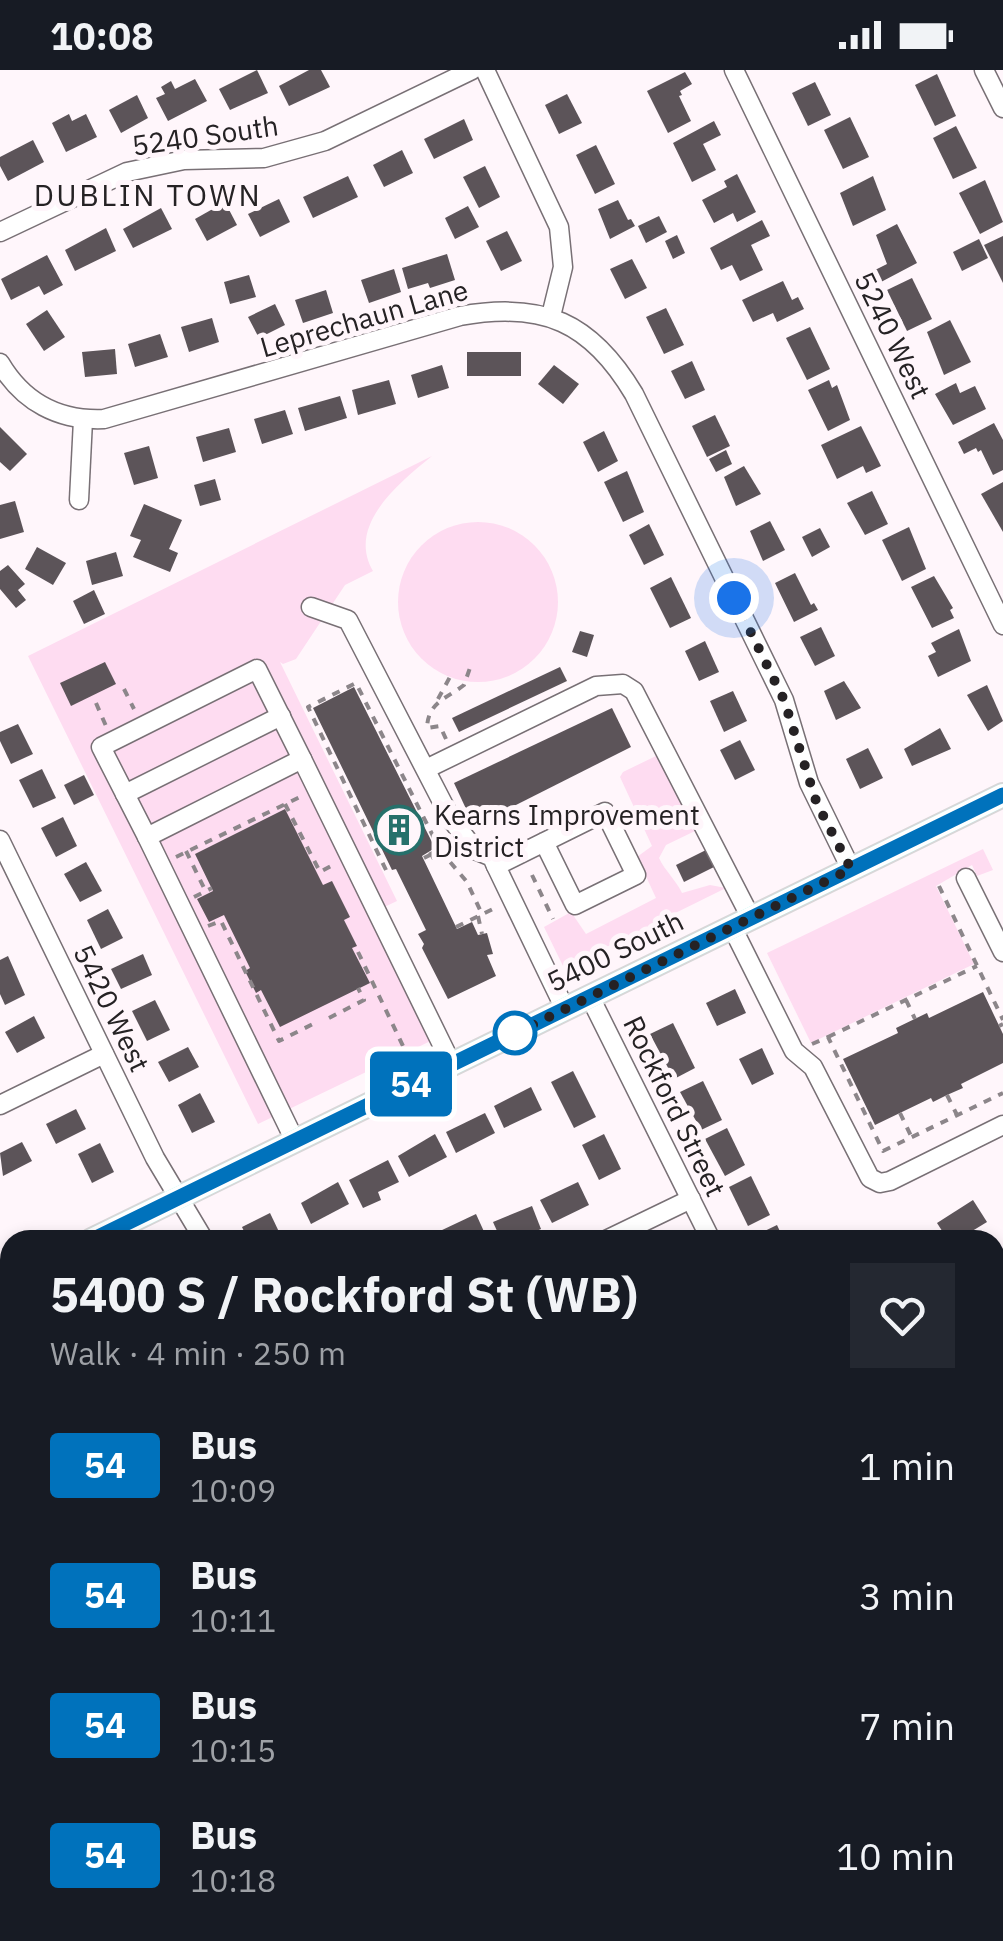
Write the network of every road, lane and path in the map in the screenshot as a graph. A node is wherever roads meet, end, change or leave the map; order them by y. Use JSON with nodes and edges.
{"nodes":[{"id":1,"x":472,"y":70,"type":"edge"},
{"id":2,"x":484,"y":70,"type":"edge"},
{"id":3,"x":734,"y":70,"type":"edge"},
{"id":4,"x":984,"y":70,"type":"edge"},
{"id":5,"x":1003,"y":108,"type":"edge"},
{"id":6,"x":0,"y":232,"type":"edge"},
{"id":7,"x":551,"y":316,"type":"junction"},
{"id":8,"x":0,"y":363,"type":"edge"},
{"id":9,"x":83,"y":420,"type":"junction"},
{"id":10,"x":79,"y":500,"type":"dead end"},
{"id":11,"x":311,"y":607,"type":"dead end"},
{"id":12,"x":1003,"y":625,"type":"edge"},
{"id":13,"x":471,"y":665,"type":"dead end"},
{"id":14,"x":452,"y":675,"type":"dead end"},
{"id":15,"x":124,"y":689,"type":"dead end"},
{"id":16,"x":438,"y":700,"type":"junction"},
{"id":17,"x":96,"y":703,"type":"dead end"},
{"id":18,"x":281,"y":716,"type":"junction"},
{"id":19,"x":143,"y":726,"type":"junction"},
{"id":20,"x":108,"y":730,"type":"dead end"},
{"id":21,"x":454,"y":755,"type":"junction"},
{"id":22,"x":302,"y":759,"type":"junction"},
{"id":23,"x":426,"y":769,"type":"junction"},
{"id":24,"x":125,"y":794,"type":"junction"},
{"id":25,"x":1003,"y":795,"type":"edge"},
{"id":26,"x":302,"y":796,"type":"dead end"},
{"id":27,"x":285,"y":804,"type":"junction"},
{"id":28,"x":146,"y":837,"type":"junction"},
{"id":29,"x":0,"y":840,"type":"edge"},
{"id":30,"x":544,"y":842,"type":"junction"},
{"id":31,"x":440,"y":850,"type":"junction"},
{"id":32,"x":186,"y":852,"type":"junction"},
{"id":33,"x":424,"y":858,"type":"dead end"},
{"id":34,"x":172,"y":860,"type":"dead end"},
{"id":35,"x":496,"y":866,"type":"junction"},
{"id":36,"x":851,"y":869,"type":"junction"},
{"id":37,"x":386,"y":870,"type":"dead end"},
{"id":38,"x":532,"y":875,"type":"dead end"},
{"id":39,"x":966,"y":878,"type":"dead end"},
{"id":40,"x":340,"y":879,"type":"dead end"},
{"id":41,"x":938,"y":886,"type":"dead end"},
{"id":42,"x":538,"y":888,"type":"junction"},
{"id":43,"x":529,"y":892,"type":"dead end"},
{"id":44,"x":194,"y":898,"type":"dead end"},
{"id":45,"x":496,"y":908,"type":"dead end"},
{"id":46,"x":480,"y":916,"type":"junction"},
{"id":47,"x":554,"y":919,"type":"dead end"},
{"id":48,"x":742,"y":923,"type":"junction"},
{"id":49,"x":207,"y":927,"type":"dead end"},
{"id":50,"x":456,"y":927,"type":"dead end"},
{"id":51,"x":482,"y":934,"type":"dead end"},
{"id":52,"x":358,"y":952,"type":"dead end"},
{"id":53,"x":1003,"y":952,"type":"edge"},
{"id":54,"x":977,"y":966,"type":"junction"},
{"id":55,"x":358,"y":988,"type":"dead end"},
{"id":56,"x":590,"y":997,"type":"junction"},
{"id":57,"x":906,"y":1000,"type":"junction"},
{"id":58,"x":565,"y":1009,"type":"junction"},
{"id":59,"x":328,"y":1018,"type":"dead end"},
{"id":60,"x":915,"y":1019,"type":"dead end"},
{"id":61,"x":313,"y":1024,"type":"dead end"},
{"id":62,"x":1002,"y":1024,"type":"edge"},
{"id":63,"x":828,"y":1036,"type":"junction"},
{"id":64,"x":810,"y":1043,"type":"dead end"},
{"id":65,"x":404,"y":1048,"type":"dead end"},
{"id":66,"x":104,"y":1054,"type":"junction"},
{"id":67,"x":452,"y":1064,"type":"junction"},
{"id":68,"x":1003,"y":1093,"type":"edge"},
{"id":69,"x":948,"y":1096,"type":"dead end"},
{"id":70,"x":0,"y":1105,"type":"edge"},
{"id":71,"x":900,"y":1113,"type":"dead end"},
{"id":72,"x":957,"y":1115,"type":"junction"},
{"id":73,"x":1003,"y":1125,"type":"edge"},
{"id":74,"x":912,"y":1137,"type":"junction"},
{"id":75,"x":295,"y":1141,"type":"junction"},
{"id":76,"x":179,"y":1198,"type":"junction"},
{"id":77,"x":691,"y":1199,"type":"junction"},
{"id":78,"x":113,"y":1230,"type":"edge"},
{"id":79,"x":198,"y":1230,"type":"edge"},
{"id":80,"x":627,"y":1230,"type":"edge"},
{"id":81,"x":706,"y":1230,"type":"edge"}],
"edges":[{"from":1,"to":6,"type":"street","name":"5240 South"},
{"from":2,"to":7,"type":"street"},
{"from":3,"to":12,"type":"street","name":"5240 West"},
{"from":4,"to":5,"type":"street"},
{"from":7,"to":9,"type":"street","name":"Leprechaun Lane"},
{"from":7,"to":36,"type":"street","name":"Leprechaun Lane"},
{"from":8,"to":9,"type":"street","name":"Leprechaun Lane"},
{"from":9,"to":10,"type":"street"},
{"from":11,"to":23,"type":"street"},
{"from":13,"to":16,"type":"path"},
{"from":14,"to":16,"type":"path"},
{"from":15,"to":19,"type":"path"},
{"from":16,"to":21,"type":"path"},
{"from":17,"to":20,"type":"path"},
{"from":18,"to":19,"type":"street"},
{"from":18,"to":22,"type":"street"},
{"from":18,"to":24,"type":"street"},
{"from":19,"to":24,"type":"street"},
{"from":21,"to":23,"type":"street"},
{"from":21,"to":48,"type":"street"},
{"from":22,"to":28,"type":"street"},
{"from":22,"to":67,"type":"street"},
{"from":23,"to":35,"type":"street"},
{"from":24,"to":28,"type":"street"},
{"from":25,"to":36,"type":"main road","name":"5400 South"},
{"from":26,"to":27,"type":"path"},
{"from":27,"to":32,"type":"path"},
{"from":27,"to":40,"type":"path"},
{"from":28,"to":75,"type":"street"},
{"from":29,"to":66,"type":"street","name":"5420 West"},
{"from":30,"to":30,"type":"street"},
{"from":30,"to":35,"type":"street"},
{"from":31,"to":33,"type":"path"},
{"from":31,"to":37,"type":"path"},
{"from":31,"to":46,"type":"path"},
{"from":32,"to":34,"type":"path"},
{"from":32,"to":44,"type":"path"},
{"from":35,"to":58,"type":"street"},
{"from":36,"to":48,"type":"main road","name":"5400 South"},
{"from":38,"to":42,"type":"path"},
{"from":39,"to":53,"type":"street"},
{"from":41,"to":54,"type":"path"},
{"from":42,"to":43,"type":"path"},
{"from":42,"to":47,"type":"path"},
{"from":45,"to":46,"type":"path"},
{"from":46,"to":50,"type":"path"},
{"from":46,"to":51,"type":"path"},
{"from":48,"to":56,"type":"main road","name":"5400 South"},
{"from":48,"to":73,"type":"street"},
{"from":49,"to":61,"type":"path"},
{"from":52,"to":65,"type":"path"},
{"from":54,"to":57,"type":"path"},
{"from":54,"to":62,"type":"path"},
{"from":55,"to":59,"type":"path"},
{"from":56,"to":58,"type":"main road","name":"5400 South"},
{"from":56,"to":77,"type":"street","name":"Rockford Street"},
{"from":57,"to":60,"type":"path"},
{"from":57,"to":63,"type":"path"},
{"from":58,"to":67,"type":"main road","name":"5400 South"},
{"from":63,"to":64,"type":"path"},
{"from":63,"to":74,"type":"path"},
{"from":66,"to":70,"type":"street"},
{"from":66,"to":76,"type":"street","name":"5420 West"},
{"from":67,"to":75,"type":"main road","name":"5400 South"},
{"from":68,"to":72,"type":"path"},
{"from":69,"to":72,"type":"path"},
{"from":71,"to":74,"type":"path"},
{"from":72,"to":74,"type":"path"},
{"from":75,"to":76,"type":"main road","name":"5400 South"},
{"from":76,"to":78,"type":"main road","name":"5400 South"},
{"from":76,"to":79,"type":"street","name":"5420 West"},
{"from":77,"to":80,"type":"street"},
{"from":77,"to":81,"type":"street","name":"Rockford Street"}]}
